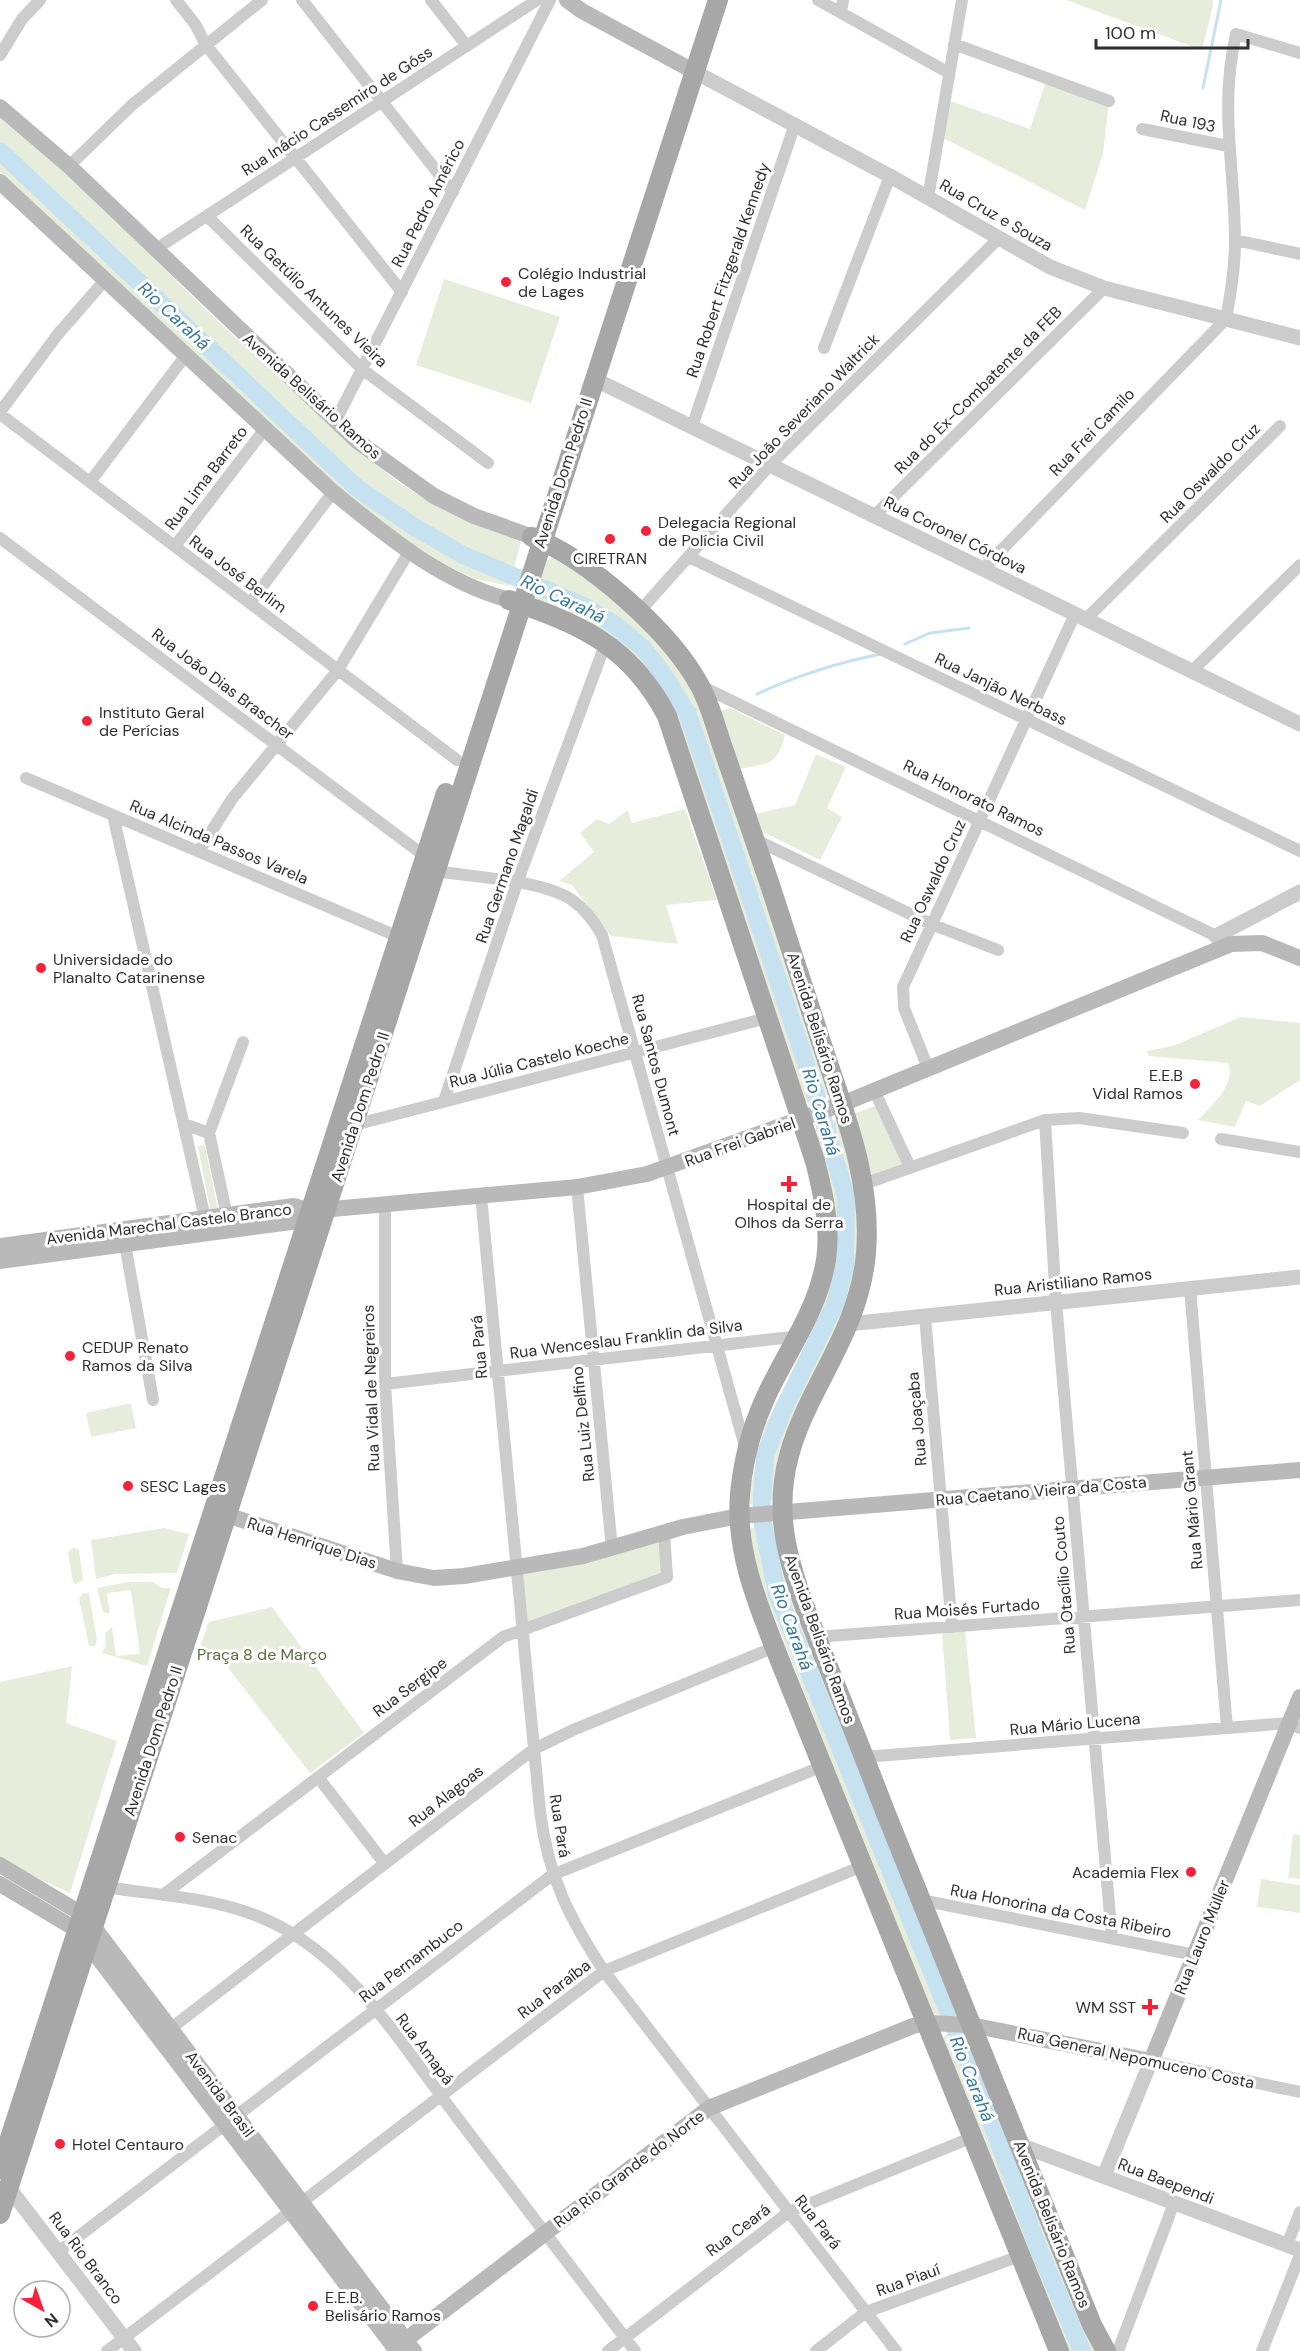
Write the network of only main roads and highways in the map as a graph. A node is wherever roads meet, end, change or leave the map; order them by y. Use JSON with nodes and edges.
{"nodes":[{"id":1,"x":567,"y":0,"type":"edge"},
{"id":2,"x":704,"y":0,"type":"edge"},
{"id":3,"x":718,"y":0,"type":"edge"},
{"id":4,"x":584,"y":5,"type":"edge"},
{"id":5,"x":689,"y":69,"type":"junction"},
{"id":6,"x":0,"y":107,"type":"edge"},
{"id":7,"x":0,"y":182,"type":"edge"},
{"id":8,"x":536,"y":538,"type":"junction"},
{"id":9,"x":516,"y":598,"type":"junction"},
{"id":10,"x":430,"y":864,"type":"junction"},
{"id":11,"x":1300,"y":958,"type":"edge"},
{"id":12,"x":838,"y":1105,"type":"junction"},
{"id":13,"x":805,"y":1118,"type":"junction"},
{"id":14,"x":318,"y":1211,"type":"junction"},
{"id":15,"x":210,"y":1225,"type":"junction"},
{"id":16,"x":0,"y":1246,"type":"edge"},
{"id":17,"x":0,"y":1261,"type":"edge"},
{"id":18,"x":1300,"y":1470,"type":"edge"},
{"id":19,"x":222,"y":1508,"type":"junction"},
{"id":20,"x":777,"y":1513,"type":"junction"},
{"id":21,"x":744,"y":1516,"type":"junction"},
{"id":22,"x":612,"y":1549,"type":"joint"},
{"id":23,"x":1300,"y":1697,"type":"edge"},
{"id":24,"x":1295,"y":1726,"type":"edge"},
{"id":25,"x":0,"y":1865,"type":"edge"},
{"id":26,"x":0,"y":1884,"type":"edge"},
{"id":27,"x":85,"y":1928,"type":"junction"},
{"id":28,"x":931,"y":2023,"type":"junction"},
{"id":29,"x":967,"y":2024,"type":"junction"},
{"id":30,"x":1151,"y":2061,"type":"joint"},
{"id":31,"x":231,"y":2120,"type":"junction"},
{"id":32,"x":0,"y":2169,"type":"edge"},
{"id":33,"x":0,"y":2214,"type":"edge"},
{"id":34,"x":400,"y":2348,"type":"edge"},
{"id":35,"x":1059,"y":2351,"type":"edge"},
{"id":36,"x":1106,"y":2351,"type":"edge"}],
"edges":[{"from":1,"to":4,"type":"main road"},
{"from":2,"to":5,"type":"main road","name":"Avenida Dom Pedro II"},
{"from":3,"to":5,"type":"main road","name":"Avenida Dom Pedro II"},
{"from":4,"to":5,"type":"main road"},
{"from":5,"to":8,"type":"main road","name":"Avenida Dom Pedro II"},
{"from":5,"to":8,"type":"main road","name":"Avenida Dom Pedro II"},
{"from":6,"to":8,"type":"main road","name":"Avenida Belisário Ramos"},
{"from":7,"to":9,"type":"main road"},
{"from":8,"to":9,"type":"main road","name":"Avenida Dom Pedro II"},
{"from":8,"to":12,"type":"main road","name":"Avenida Belisário Ramos"},
{"from":9,"to":10,"type":"main road","name":"Avenida Dom Pedro II"},
{"from":9,"to":10,"type":"main road","name":"Avenida Dom Pedro II"},
{"from":9,"to":13,"type":"main road"},
{"from":10,"to":14,"type":"main road","name":"Avenida Dom Pedro II"},
{"from":10,"to":14,"type":"main road","name":"Avenida Dom Pedro II"},
{"from":11,"to":12,"type":"main road","name":"Rua Frei Gabriel"},
{"from":12,"to":13,"type":"main road","name":"Rua Frei Gabriel"},
{"from":12,"to":20,"type":"main road","name":"Avenida Belisário Ramos"},
{"from":13,"to":14,"type":"main road","name":"Rua Frei Gabriel"},
{"from":13,"to":21,"type":"main road"},
{"from":14,"to":15,"type":"main road","name":"Avenida Marechal Castelo Branco"},
{"from":14,"to":15,"type":"main road","name":"Avenida Marechal Castelo Branco"},
{"from":14,"to":19,"type":"main road","name":"Avenida Dom Pedro II"},
{"from":15,"to":16,"type":"main road","name":"Avenida Marechal Castelo Branco"},
{"from":15,"to":17,"type":"main road","name":"Avenida Marechal Castelo Branco"},
{"from":18,"to":20,"type":"main road","name":"Rua Caetano Vieira da Costa"},
{"from":19,"to":22,"type":"main road","name":"Rua Henrique Dias"},
{"from":19,"to":27,"type":"main road","name":"Avenida Dom Pedro II"},
{"from":19,"to":27,"type":"main road","name":"Avenida Dom Pedro II"},
{"from":20,"to":21,"type":"main road","name":"Rua Caetano Vieira da Costa"},
{"from":20,"to":29,"type":"main road","name":"Avenida Belisário Ramos"},
{"from":21,"to":22,"type":"main road","name":"Rua Caetano Vieira da Costa"},
{"from":21,"to":28,"type":"main road"},
{"from":23,"to":24,"type":"main road","name":"Rua Lauro Müller"},
{"from":24,"to":30,"type":"main road","name":"Rua Lauro Müller"},
{"from":25,"to":27,"type":"main road","name":"Avenida Brasil"},
{"from":26,"to":27,"type":"main road","name":"Avenida Brasil"},
{"from":27,"to":31,"type":"main road","name":"Avenida Brasil"},
{"from":27,"to":31,"type":"main road","name":"Avenida Brasil"},
{"from":27,"to":32,"type":"main road","name":"Avenida Dom Pedro II"},
{"from":27,"to":33,"type":"main road","name":"Avenida Dom Pedro II"},
{"from":28,"to":29,"type":"main road","name":"Rua Rio Grande do Norte"},
{"from":28,"to":34,"type":"main road","name":"Rua Rio Grande do Norte"},
{"from":28,"to":35,"type":"main road"},
{"from":29,"to":30,"type":"main road","name":"Rua General Nepomuceno Costa"},
{"from":29,"to":36,"type":"main road","name":"Avenida Belisário Ramos"},
{"from":31,"to":34,"type":"main road","name":"Avenida Brasil"}]}
